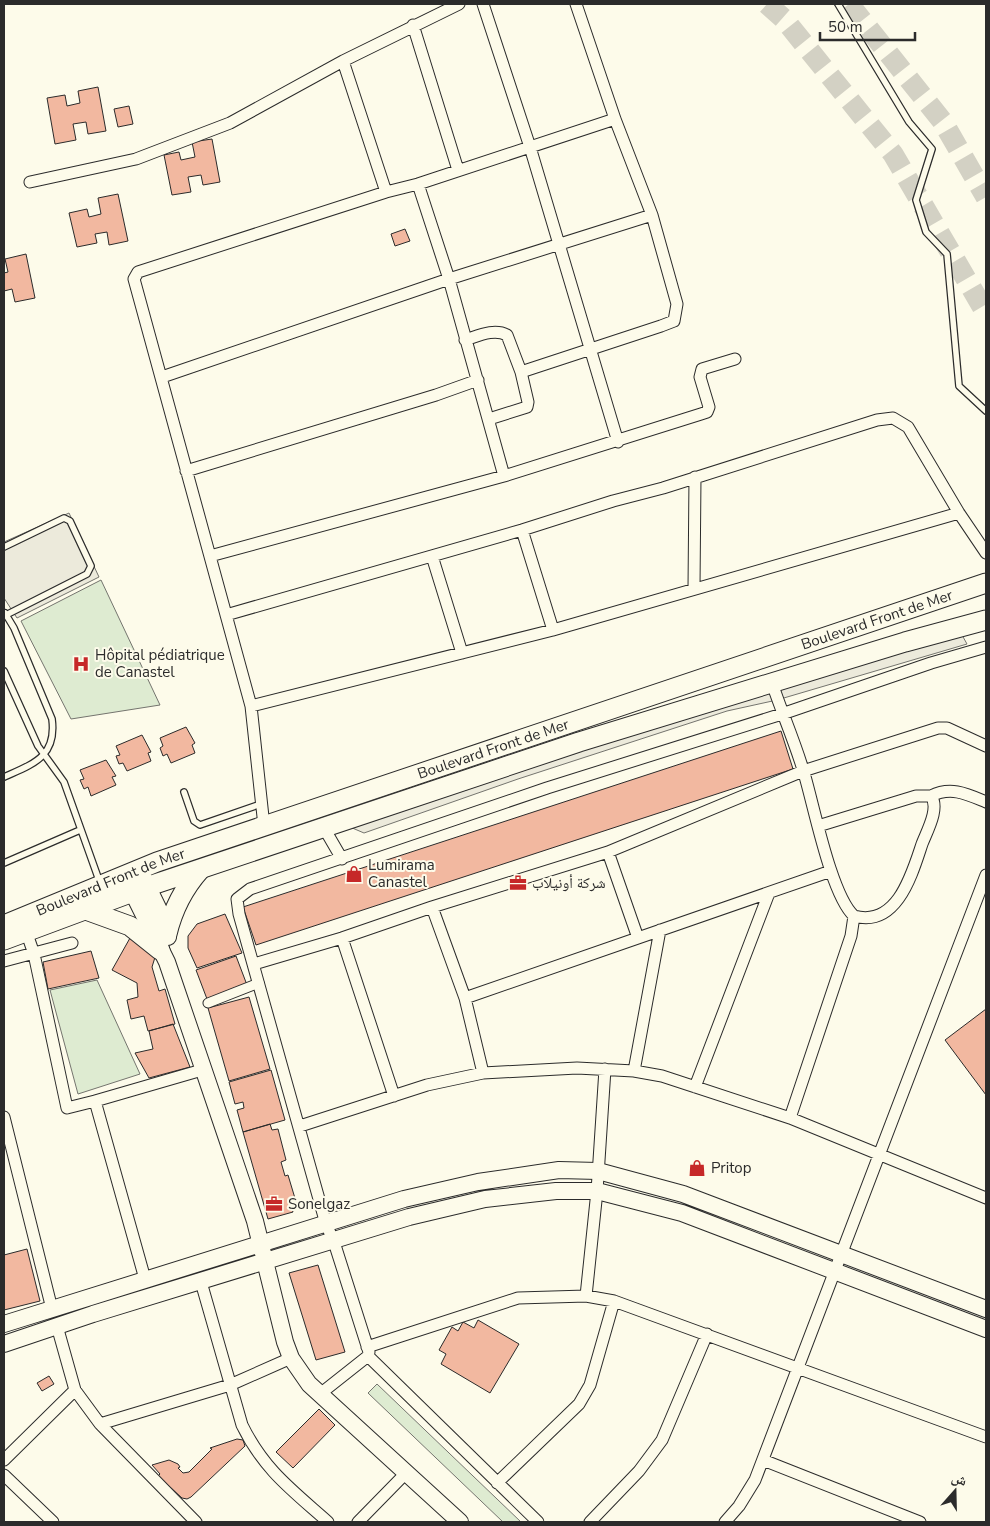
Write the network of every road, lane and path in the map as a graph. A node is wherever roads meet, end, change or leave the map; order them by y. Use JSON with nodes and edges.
{"nodes":[{"id":1,"x":459,"y":4,"type":"edge"},
{"id":2,"x":483,"y":4,"type":"edge"},
{"id":3,"x":576,"y":4,"type":"edge"},
{"id":4,"x":838,"y":4,"type":"edge"},
{"id":5,"x":414,"y":25,"type":"junction"},
{"id":6,"x":343,"y":61,"type":"junction"},
{"id":7,"x":615,"y":119,"type":"junction"},
{"id":8,"x":530,"y":147,"type":"junction"},
{"id":9,"x":458,"y":170,"type":"junction"},
{"id":10,"x":30,"y":182,"type":"dead end"},
{"id":11,"x":418,"y":184,"type":"junction"},
{"id":12,"x":386,"y":192,"type":"junction"},
{"id":13,"x":652,"y":215,"type":"junction"},
{"id":14,"x":558,"y":243,"type":"junction"},
{"id":15,"x":448,"y":279,"type":"junction"},
{"id":16,"x":465,"y":340,"type":"junction"},
{"id":17,"x":590,"y":350,"type":"junction"},
{"id":18,"x":735,"y":359,"type":"dead end"},
{"id":19,"x":521,"y":372,"type":"junction"},
{"id":20,"x":162,"y":377,"type":"junction"},
{"id":21,"x":478,"y":380,"type":"junction"},
{"id":22,"x":986,"y":411,"type":"edge"},
{"id":23,"x":489,"y":419,"type":"junction"},
{"id":24,"x":618,"y":442,"type":"junction"},
{"id":25,"x":186,"y":471,"type":"junction"},
{"id":26,"x":504,"y":476,"type":"junction"},
{"id":27,"x":695,"y":477,"type":"junction"},
{"id":28,"x":959,"y":513,"type":"junction"},
{"id":29,"x":522,"y":530,"type":"junction"},
{"id":30,"x":4,"y":547,"type":"edge"},
{"id":31,"x":986,"y":553,"type":"edge"},
{"id":32,"x":210,"y":556,"type":"junction"},
{"id":33,"x":432,"y":556,"type":"junction"},
{"id":34,"x":986,"y":583,"type":"edge"},
{"id":35,"x":694,"y":588,"type":"junction"},
{"id":36,"x":5,"y":613,"type":"edge"},
{"id":37,"x":226,"y":615,"type":"junction"},
{"id":38,"x":986,"y":620,"type":"edge"},
{"id":39,"x":553,"y":630,"type":"junction"},
{"id":40,"x":986,"y":647,"type":"edge"},
{"id":41,"x":462,"y":653,"type":"junction"},
{"id":42,"x":4,"y":671,"type":"edge"},
{"id":43,"x":772,"y":683,"type":"junction"},
{"id":44,"x":251,"y":706,"type":"junction"},
{"id":45,"x":782,"y":714,"type":"junction"},
{"id":46,"x":986,"y":746,"type":"edge"},
{"id":47,"x":44,"y":756,"type":"junction"},
{"id":48,"x":803,"y":771,"type":"junction"},
{"id":49,"x":4,"y":777,"type":"edge"},
{"id":50,"x":184,"y":792,"type":"dead end"},
{"id":51,"x":931,"y":796,"type":"junction"},
{"id":52,"x":986,"y":802,"type":"edge"},
{"id":53,"x":262,"y":804,"type":"junction"},
{"id":54,"x":264,"y":826,"type":"junction"},
{"id":55,"x":818,"y":826,"type":"junction"},
{"id":56,"x":324,"y":828,"type":"junction"},
{"id":57,"x":80,"y":830,"type":"junction"},
{"id":58,"x":608,"y":852,"type":"junction"},
{"id":59,"x":342,"y":859,"type":"junction"},
{"id":60,"x":4,"y":863,"type":"edge"},
{"id":61,"x":200,"y":870,"type":"junction"},
{"id":62,"x":831,"y":871,"type":"junction"},
{"id":63,"x":131,"y":872,"type":"junction"},
{"id":64,"x":986,"y":880,"type":"edge"},
{"id":65,"x":141,"y":889,"type":"junction"},
{"id":66,"x":103,"y":893,"type":"junction"},
{"id":67,"x":769,"y":893,"type":"junction"},
{"id":68,"x":432,"y":907,"type":"junction"},
{"id":69,"x":83,"y":909,"type":"junction"},
{"id":70,"x":854,"y":916,"type":"junction"},
{"id":71,"x":4,"y":925,"type":"edge"},
{"id":72,"x":660,"y":930,"type":"junction"},
{"id":73,"x":26,"y":931,"type":"junction"},
{"id":74,"x":342,"y":938,"type":"junction"},
{"id":75,"x":638,"y":938,"type":"junction"},
{"id":76,"x":4,"y":940,"type":"edge"},
{"id":77,"x":72,"y":943,"type":"dead end"},
{"id":78,"x":164,"y":949,"type":"junction"},
{"id":79,"x":34,"y":954,"type":"junction"},
{"id":80,"x":4,"y":961,"type":"edge"},
{"id":81,"x":254,"y":964,"type":"junction"},
{"id":82,"x":259,"y":983,"type":"junction"},
{"id":83,"x":465,"y":998,"type":"junction"},
{"id":84,"x":208,"y":1003,"type":"dead end"},
{"id":85,"x":605,"y":1069,"type":"junction"},
{"id":86,"x":202,"y":1070,"type":"junction"},
{"id":87,"x":634,"y":1071,"type":"junction"},
{"id":88,"x":483,"y":1073,"type":"junction"},
{"id":89,"x":694,"y":1087,"type":"junction"},
{"id":90,"x":394,"y":1096,"type":"junction"},
{"id":91,"x":96,"y":1101,"type":"junction"},
{"id":92,"x":4,"y":1117,"type":"edge"},
{"id":93,"x":790,"y":1118,"type":"junction"},
{"id":94,"x":300,"y":1126,"type":"junction"},
{"id":95,"x":879,"y":1154,"type":"junction"},
{"id":96,"x":598,"y":1171,"type":"junction"},
{"id":97,"x":598,"y":1191,"type":"junction"},
{"id":98,"x":986,"y":1198,"type":"edge"},
{"id":99,"x":326,"y":1224,"type":"junction"},
{"id":100,"x":334,"y":1242,"type":"junction"},
{"id":101,"x":261,"y":1244,"type":"junction"},
{"id":102,"x":841,"y":1253,"type":"junction"},
{"id":103,"x":266,"y":1262,"type":"junction"},
{"id":104,"x":834,"y":1271,"type":"junction"},
{"id":105,"x":145,"y":1280,"type":"junction"},
{"id":106,"x":201,"y":1282,"type":"junction"},
{"id":107,"x":586,"y":1296,"type":"junction"},
{"id":108,"x":614,"y":1301,"type":"junction"},
{"id":109,"x":986,"y":1308,"type":"edge"},
{"id":110,"x":52,"y":1309,"type":"junction"},
{"id":111,"x":4,"y":1324,"type":"edge"},
{"id":112,"x":57,"y":1326,"type":"junction"},
{"id":113,"x":986,"y":1329,"type":"edge"},
{"id":114,"x":707,"y":1334,"type":"junction"},
{"id":115,"x":4,"y":1344,"type":"edge"},
{"id":116,"x":368,"y":1351,"type":"junction"},
{"id":117,"x":291,"y":1358,"type":"junction"},
{"id":118,"x":796,"y":1369,"type":"junction"},
{"id":119,"x":230,"y":1385,"type":"junction"},
{"id":120,"x":75,"y":1390,"type":"junction"},
{"id":121,"x":320,"y":1394,"type":"junction"},
{"id":122,"x":100,"y":1424,"type":"junction"},
{"id":123,"x":986,"y":1437,"type":"edge"},
{"id":124,"x":4,"y":1460,"type":"edge"},
{"id":125,"x":762,"y":1460,"type":"junction"},
{"id":126,"x":406,"y":1473,"type":"junction"},
{"id":127,"x":4,"y":1475,"type":"edge"},
{"id":128,"x":497,"y":1483,"type":"junction"},
{"id":129,"x":53,"y":1522,"type":"edge"},
{"id":130,"x":196,"y":1522,"type":"edge"},
{"id":131,"x":328,"y":1522,"type":"edge"},
{"id":132,"x":358,"y":1522,"type":"edge"},
{"id":133,"x":460,"y":1522,"type":"edge"},
{"id":134,"x":538,"y":1522,"type":"edge"},
{"id":135,"x":590,"y":1522,"type":"edge"},
{"id":136,"x":725,"y":1522,"type":"edge"},
{"id":137,"x":920,"y":1522,"type":"edge"}],
"edges":[{"from":1,"to":5,"type":"street"},
{"from":2,"to":8,"type":"street"},
{"from":3,"to":7,"type":"street"},
{"from":4,"to":22,"type":"lane"},
{"from":5,"to":6,"type":"street"},
{"from":5,"to":9,"type":"street"},
{"from":6,"to":10,"type":"street"},
{"from":6,"to":12,"type":"street"},
{"from":7,"to":8,"type":"street"},
{"from":7,"to":13,"type":"street"},
{"from":8,"to":9,"type":"street"},
{"from":8,"to":14,"type":"street"},
{"from":9,"to":11,"type":"street"},
{"from":11,"to":12,"type":"street"},
{"from":11,"to":15,"type":"street"},
{"from":12,"to":20,"type":"street"},
{"from":13,"to":14,"type":"street"},
{"from":13,"to":17,"type":"street"},
{"from":14,"to":15,"type":"street"},
{"from":14,"to":17,"type":"street"},
{"from":15,"to":16,"type":"street"},
{"from":15,"to":20,"type":"street"},
{"from":16,"to":19,"type":"street"},
{"from":16,"to":21,"type":"street"},
{"from":17,"to":19,"type":"street"},
{"from":17,"to":24,"type":"street"},
{"from":18,"to":24,"type":"street"},
{"from":19,"to":23,"type":"street"},
{"from":20,"to":25,"type":"street"},
{"from":21,"to":23,"type":"street"},
{"from":21,"to":25,"type":"street"},
{"from":23,"to":26,"type":"street"},
{"from":24,"to":26,"type":"street"},
{"from":25,"to":32,"type":"street"},
{"from":26,"to":32,"type":"street"},
{"from":27,"to":28,"type":"street"},
{"from":27,"to":29,"type":"street"},
{"from":27,"to":35,"type":"street"},
{"from":28,"to":31,"type":"street"},
{"from":28,"to":35,"type":"street"},
{"from":29,"to":33,"type":"street"},
{"from":29,"to":39,"type":"street"},
{"from":30,"to":36,"type":"lane"},
{"from":32,"to":37,"type":"street"},
{"from":33,"to":37,"type":"street"},
{"from":33,"to":41,"type":"street"},
{"from":34,"to":54,"type":"main road","name":"Boulevard Front de Mer"},
{"from":35,"to":39,"type":"street"},
{"from":36,"to":47,"type":"lane"},
{"from":37,"to":44,"type":"street"},
{"from":38,"to":43,"type":"main road"},
{"from":39,"to":41,"type":"street"},
{"from":40,"to":45,"type":"street"},
{"from":41,"to":44,"type":"street"},
{"from":42,"to":47,"type":"lane"},
{"from":43,"to":45,"type":"street"},
{"from":43,"to":56,"type":"main road"},
{"from":44,"to":53,"type":"street"},
{"from":45,"to":48,"type":"street"},
{"from":45,"to":59,"type":"street"},
{"from":46,"to":48,"type":"street"},
{"from":47,"to":49,"type":"lane"},
{"from":47,"to":57,"type":"lane"},
{"from":48,"to":55,"type":"street"},
{"from":48,"to":58,"type":"street"},
{"from":50,"to":53,"type":"lane"},
{"from":51,"to":52,"type":"street"},
{"from":51,"to":55,"type":"street"},
{"from":51,"to":70,"type":"street"},
{"from":53,"to":54,"type":"street"},
{"from":54,"to":63,"type":"main road","name":"Boulevard Front de Mer"},
{"from":55,"to":62,"type":"street"},
{"from":56,"to":59,"type":"street"},
{"from":56,"to":61,"type":"main road"},
{"from":57,"to":60,"type":"lane"},
{"from":57,"to":66,"type":"lane"},
{"from":58,"to":68,"type":"street"},
{"from":58,"to":75,"type":"street"},
{"from":59,"to":81,"type":"street"},
{"from":61,"to":65,"type":"main road"},
{"from":61,"to":78,"type":"main road"},
{"from":62,"to":67,"type":"street"},
{"from":62,"to":70,"type":"street"},
{"from":63,"to":65,"type":"main road"},
{"from":63,"to":66,"type":"main road","name":"Boulevard Front de Mer"},
{"from":64,"to":95,"type":"street"},
{"from":65,"to":66,"type":"main road"},
{"from":65,"to":78,"type":"main road"},
{"from":66,"to":69,"type":"main road"},
{"from":66,"to":71,"type":"main road","name":"Boulevard Front de Mer"},
{"from":67,"to":72,"type":"street"},
{"from":67,"to":89,"type":"street"},
{"from":68,"to":74,"type":"street"},
{"from":68,"to":83,"type":"street"},
{"from":69,"to":73,"type":"main road"},
{"from":69,"to":78,"type":"main road"},
{"from":70,"to":93,"type":"street"},
{"from":72,"to":75,"type":"street"},
{"from":72,"to":87,"type":"street"},
{"from":73,"to":76,"type":"main road"},
{"from":73,"to":79,"type":"street"},
{"from":74,"to":81,"type":"street"},
{"from":74,"to":90,"type":"street"},
{"from":75,"to":83,"type":"street"},
{"from":77,"to":79,"type":"street"},
{"from":78,"to":86,"type":"main road"},
{"from":79,"to":80,"type":"street"},
{"from":79,"to":91,"type":"street"},
{"from":81,"to":82,"type":"street"},
{"from":82,"to":84,"type":"street"},
{"from":82,"to":94,"type":"street"},
{"from":83,"to":88,"type":"street"},
{"from":85,"to":87,"type":"street"},
{"from":85,"to":88,"type":"street"},
{"from":85,"to":96,"type":"street"},
{"from":86,"to":91,"type":"street"},
{"from":86,"to":101,"type":"main road"},
{"from":87,"to":89,"type":"street"},
{"from":88,"to":90,"type":"street"},
{"from":89,"to":93,"type":"street"},
{"from":90,"to":94,"type":"street"},
{"from":91,"to":105,"type":"street"},
{"from":92,"to":110,"type":"street"},
{"from":93,"to":95,"type":"street"},
{"from":94,"to":99,"type":"street"},
{"from":95,"to":98,"type":"street"},
{"from":95,"to":102,"type":"street"},
{"from":96,"to":97,"type":"street"},
{"from":96,"to":99,"type":"main road"},
{"from":96,"to":102,"type":"main road"},
{"from":97,"to":100,"type":"main road"},
{"from":97,"to":104,"type":"main road"},
{"from":97,"to":107,"type":"street"},
{"from":99,"to":100,"type":"street"},
{"from":99,"to":101,"type":"main road"},
{"from":100,"to":103,"type":"main road"},
{"from":100,"to":116,"type":"street"},
{"from":101,"to":103,"type":"main road"},
{"from":101,"to":105,"type":"main road"},
{"from":102,"to":104,"type":"street"},
{"from":102,"to":109,"type":"main road"},
{"from":103,"to":106,"type":"main road"},
{"from":103,"to":117,"type":"main road"},
{"from":104,"to":113,"type":"main road"},
{"from":104,"to":118,"type":"street"},
{"from":105,"to":110,"type":"main road"},
{"from":106,"to":112,"type":"main road"},
{"from":106,"to":119,"type":"street"},
{"from":107,"to":108,"type":"street"},
{"from":107,"to":116,"type":"street"},
{"from":108,"to":114,"type":"street"},
{"from":108,"to":128,"type":"street"},
{"from":110,"to":111,"type":"main road"},
{"from":112,"to":115,"type":"main road"},
{"from":112,"to":120,"type":"street"},
{"from":114,"to":118,"type":"street"},
{"from":114,"to":135,"type":"street"},
{"from":116,"to":121,"type":"street"},
{"from":116,"to":128,"type":"street"},
{"from":117,"to":119,"type":"street"},
{"from":117,"to":121,"type":"main road"},
{"from":118,"to":123,"type":"street"},
{"from":118,"to":125,"type":"street"},
{"from":119,"to":122,"type":"street"},
{"from":119,"to":131,"type":"street"},
{"from":120,"to":122,"type":"street"},
{"from":120,"to":124,"type":"street"},
{"from":121,"to":126,"type":"main road"},
{"from":122,"to":130,"type":"street"},
{"from":125,"to":136,"type":"street"},
{"from":125,"to":137,"type":"street"},
{"from":126,"to":132,"type":"street"},
{"from":126,"to":133,"type":"main road"},
{"from":127,"to":129,"type":"street"},
{"from":128,"to":134,"type":"street"}]}
